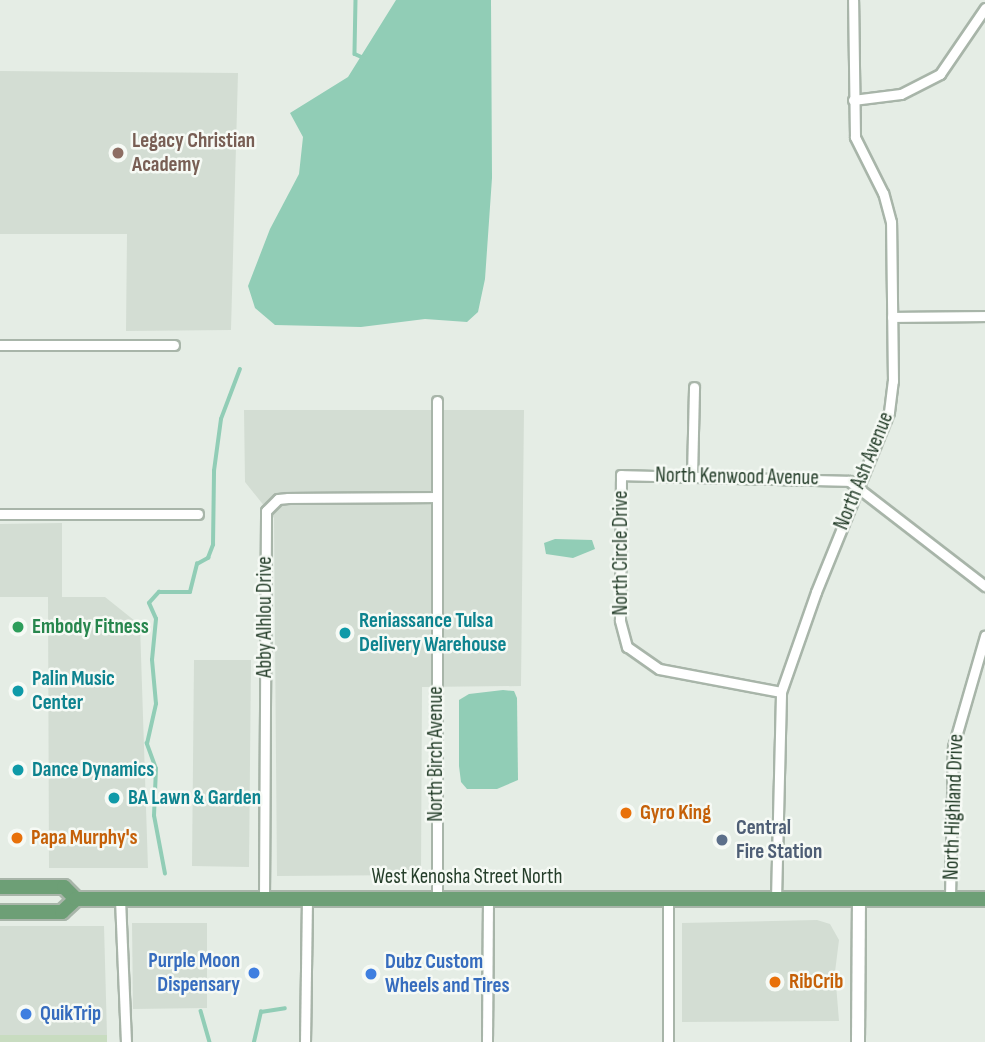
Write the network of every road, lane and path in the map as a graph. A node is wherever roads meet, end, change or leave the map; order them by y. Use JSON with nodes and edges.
{"nodes":[{"id":1,"x":853,"y":0,"type":"edge"},
{"id":2,"x":985,"y":8,"type":"edge"},
{"id":3,"x":853,"y":100,"type":"junction"},
{"id":4,"x":985,"y":316,"type":"edge"},
{"id":5,"x":892,"y":317,"type":"junction"},
{"id":6,"x":0,"y":345,"type":"edge"},
{"id":7,"x":174,"y":345,"type":"dead end"},
{"id":8,"x":694,"y":387,"type":"dead end"},
{"id":9,"x":438,"y":401,"type":"dead end"},
{"id":10,"x":621,"y":475,"type":"joint"},
{"id":11,"x":692,"y":477,"type":"junction"},
{"id":12,"x":857,"y":488,"type":"junction"},
{"id":13,"x":437,"y":497,"type":"junction"},
{"id":14,"x":0,"y":514,"type":"edge"},
{"id":15,"x":198,"y":514,"type":"dead end"},
{"id":16,"x":985,"y":586,"type":"edge"},
{"id":17,"x":985,"y":636,"type":"edge"},
{"id":18,"x":781,"y":692,"type":"junction"},
{"id":19,"x":0,"y":887,"type":"edge"},
{"id":20,"x":437,"y":898,"type":"junction"},
{"id":21,"x":488,"y":898,"type":"junction"},
{"id":22,"x":668,"y":898,"type":"junction"},
{"id":23,"x":950,"y":898,"type":"junction"},
{"id":24,"x":76,"y":899,"type":"junction"},
{"id":25,"x":120,"y":899,"type":"junction"},
{"id":26,"x":264,"y":899,"type":"junction"},
{"id":27,"x":307,"y":899,"type":"junction"},
{"id":28,"x":776,"y":899,"type":"junction"},
{"id":29,"x":859,"y":899,"type":"junction"},
{"id":30,"x":985,"y":899,"type":"edge"},
{"id":31,"x":0,"y":912,"type":"edge"},
{"id":32,"x":126,"y":1042,"type":"edge"},
{"id":33,"x":305,"y":1042,"type":"edge"},
{"id":34,"x":487,"y":1042,"type":"edge"},
{"id":35,"x":668,"y":1042,"type":"edge"},
{"id":36,"x":858,"y":1042,"type":"edge"}],
"edges":[{"from":1,"to":3,"type":"street","name":"North Ash Avenue"},
{"from":2,"to":3,"type":"street"},
{"from":3,"to":5,"type":"street","name":"North Ash Avenue"},
{"from":4,"to":5,"type":"street"},
{"from":5,"to":12,"type":"street","name":"North Ash Avenue"},
{"from":6,"to":7,"type":"street"},
{"from":8,"to":11,"type":"street"},
{"from":9,"to":13,"type":"street","name":"North Birch Avenue"},
{"from":10,"to":11,"type":"street","name":"North Kenwood Avenue"},
{"from":10,"to":18,"type":"street","name":"North Circle Drive"},
{"from":11,"to":12,"type":"street","name":"North Kenwood Avenue"},
{"from":12,"to":16,"type":"street","name":"North Kenwood Avenue"},
{"from":12,"to":18,"type":"street","name":"North Ash Avenue"},
{"from":13,"to":20,"type":"street","name":"North Birch Avenue"},
{"from":13,"to":26,"type":"street","name":"Abby Alhlou Drive"},
{"from":14,"to":15,"type":"street"},
{"from":17,"to":23,"type":"street","name":"North Highland Drive"},
{"from":18,"to":28,"type":"street","name":"North Ash Avenue"},
{"from":19,"to":24,"type":"main road","name":"West Kenosha Street North"},
{"from":20,"to":21,"type":"main road","name":"West Kenosha Street North"},
{"from":20,"to":27,"type":"main road","name":"West Kenosha Street North"},
{"from":21,"to":22,"type":"main road","name":"West Kenosha Street North"},
{"from":21,"to":34,"type":"street"},
{"from":22,"to":28,"type":"main road","name":"West Kenosha Street North"},
{"from":22,"to":35,"type":"street"},
{"from":23,"to":29,"type":"main road","name":"West Kenosha Street North"},
{"from":23,"to":30,"type":"main road","name":"West Kenosha Street North"},
{"from":24,"to":25,"type":"main road","name":"West Kenosha Street North"},
{"from":24,"to":31,"type":"main road","name":"West Kenosha Street North"},
{"from":25,"to":26,"type":"main road","name":"West Kenosha Street North"},
{"from":25,"to":32,"type":"street"},
{"from":26,"to":27,"type":"main road","name":"West Kenosha Street North"},
{"from":27,"to":33,"type":"street"},
{"from":28,"to":29,"type":"main road","name":"West Kenosha Street North"},
{"from":29,"to":36,"type":"main road"}]}
